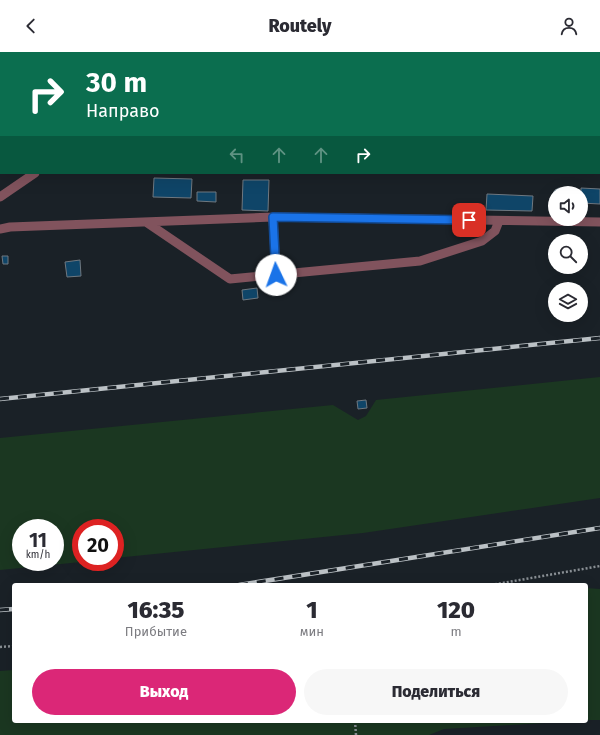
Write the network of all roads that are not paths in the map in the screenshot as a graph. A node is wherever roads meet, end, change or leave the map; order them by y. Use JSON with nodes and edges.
{"nodes":[{"id":1,"x":33,"y":174,"type":"edge"},
{"id":2,"x":0,"y":197,"type":"edge"},
{"id":3,"x":273,"y":217,"type":"junction"},
{"id":4,"x":499,"y":221,"type":"junction"},
{"id":5,"x":146,"y":222,"type":"junction"},
{"id":6,"x":600,"y":222,"type":"edge"},
{"id":7,"x":0,"y":229,"type":"edge"},
{"id":8,"x":276,"y":275,"type":"junction"}],
"edges":[{"from":1,"to":2,"type":"lane"},
{"from":3,"to":4,"type":"lane"},
{"from":3,"to":5,"type":"lane"},
{"from":3,"to":8,"type":"lane"},
{"from":4,"to":6,"type":"lane"},
{"from":4,"to":8,"type":"lane"},
{"from":5,"to":7,"type":"lane"},
{"from":5,"to":8,"type":"lane"}]}
